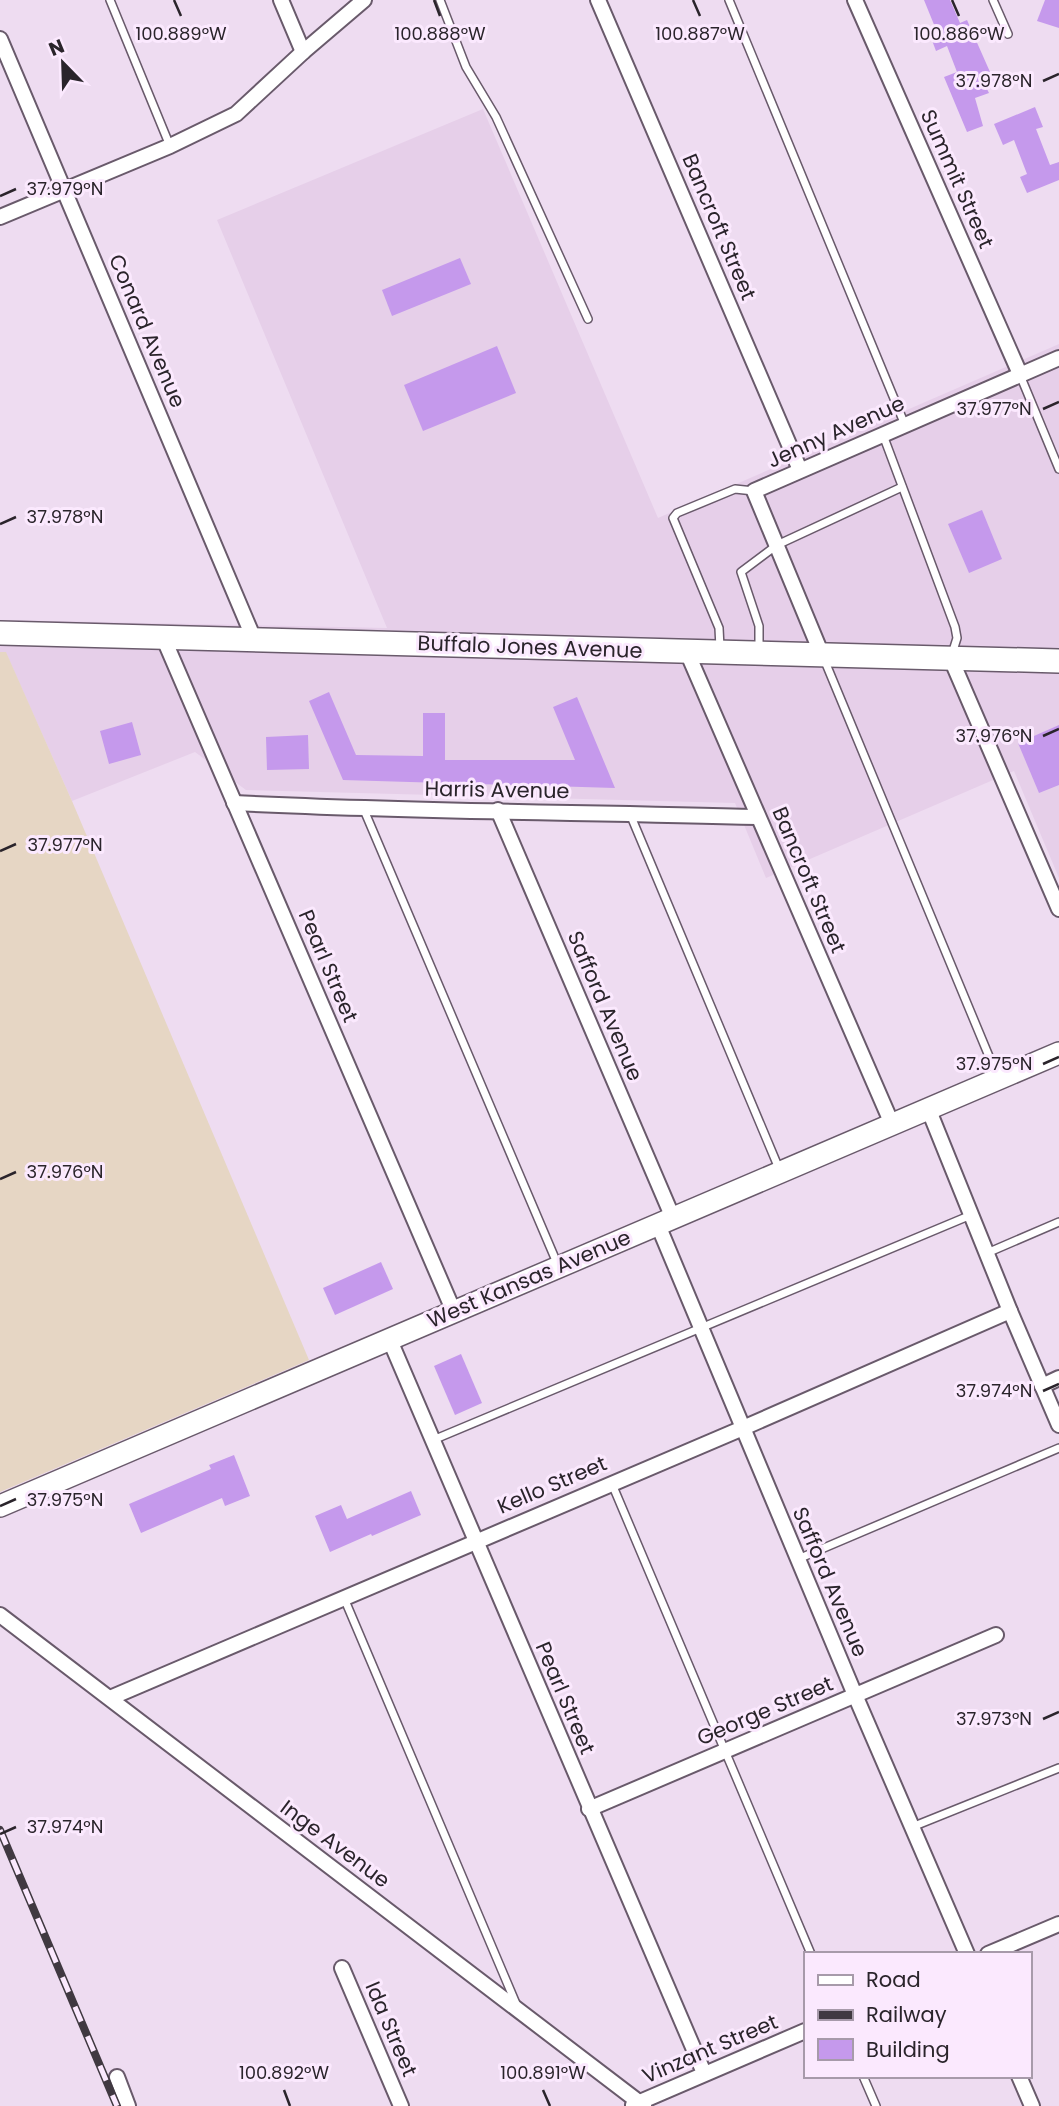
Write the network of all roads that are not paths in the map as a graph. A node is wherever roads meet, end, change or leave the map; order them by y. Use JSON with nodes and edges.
{"nodes":[{"id":1,"x":110,"y":0,"type":"edge"},
{"id":2,"x":281,"y":0,"type":"edge"},
{"id":3,"x":363,"y":0,"type":"edge"},
{"id":4,"x":440,"y":0,"type":"edge"},
{"id":5,"x":598,"y":0,"type":"edge"},
{"id":6,"x":729,"y":0,"type":"edge"},
{"id":7,"x":855,"y":0,"type":"edge"},
{"id":8,"x":993,"y":0,"type":"edge"},
{"id":9,"x":1008,"y":34,"type":"dead end"},
{"id":10,"x":0,"y":39,"type":"edge"},
{"id":11,"x":303,"y":52,"type":"junction"},
{"id":12,"x":170,"y":146,"type":"junction"},
{"id":13,"x":64,"y":190,"type":"junction"},
{"id":14,"x":0,"y":217,"type":"edge"},
{"id":15,"x":587,"y":319,"type":"dead end"},
{"id":16,"x":1059,"y":358,"type":"edge"},
{"id":17,"x":1020,"y":374,"type":"junction"},
{"id":18,"x":905,"y":425,"type":"junction"},
{"id":19,"x":883,"y":434,"type":"junction"},
{"id":20,"x":1059,"y":469,"type":"edge"},
{"id":21,"x":800,"y":470,"type":"junction"},
{"id":22,"x":902,"y":486,"type":"junction"},
{"id":23,"x":754,"y":491,"type":"junction"},
{"id":24,"x":777,"y":544,"type":"junction"},
{"id":25,"x":0,"y":633,"type":"edge"},
{"id":26,"x":163,"y":637,"type":"junction"},
{"id":27,"x":254,"y":639,"type":"junction"},
{"id":28,"x":687,"y":652,"type":"junction"},
{"id":29,"x":720,"y":653,"type":"junction"},
{"id":30,"x":758,"y":654,"type":"junction"},
{"id":31,"x":822,"y":655,"type":"junction"},
{"id":32,"x":951,"y":659,"type":"junction"},
{"id":33,"x":1059,"y":662,"type":"edge"},
{"id":34,"x":234,"y":803,"type":"junction"},
{"id":35,"x":364,"y":810,"type":"junction"},
{"id":36,"x":498,"y":810,"type":"junction"},
{"id":37,"x":630,"y":813,"type":"junction"},
{"id":38,"x":758,"y":817,"type":"junction"},
{"id":39,"x":1059,"y":909,"type":"edge"},
{"id":40,"x":1059,"y":1052,"type":"edge"},
{"id":41,"x":998,"y":1078,"type":"junction"},
{"id":42,"x":928,"y":1108,"type":"junction"},
{"id":43,"x":892,"y":1124,"type":"junction"},
{"id":44,"x":780,"y":1172,"type":"junction"},
{"id":45,"x":971,"y":1214,"type":"junction"},
{"id":46,"x":666,"y":1221,"type":"junction"},
{"id":47,"x":1059,"y":1222,"type":"edge"},
{"id":48,"x":986,"y":1253,"type":"junction"},
{"id":49,"x":558,"y":1267,"type":"junction"},
{"id":50,"x":1010,"y":1311,"type":"junction"},
{"id":51,"x":454,"y":1312,"type":"junction"},
{"id":52,"x":701,"y":1328,"type":"junction"},
{"id":53,"x":390,"y":1338,"type":"junction"},
{"id":54,"x":1059,"y":1378,"type":"edge"},
{"id":55,"x":1042,"y":1386,"type":"junction"},
{"id":56,"x":1059,"y":1425,"type":"edge"},
{"id":57,"x":743,"y":1427,"type":"junction"},
{"id":58,"x":432,"y":1440,"type":"junction"},
{"id":59,"x":1059,"y":1448,"type":"edge"},
{"id":60,"x":611,"y":1483,"type":"junction"},
{"id":61,"x":0,"y":1507,"type":"edge"},
{"id":62,"x":475,"y":1541,"type":"junction"},
{"id":63,"x":798,"y":1559,"type":"junction"},
{"id":64,"x":344,"y":1597,"type":"junction"},
{"id":65,"x":0,"y":1615,"type":"edge"},
{"id":66,"x":996,"y":1634,"type":"dead end"},
{"id":67,"x":855,"y":1695,"type":"junction"},
{"id":68,"x":110,"y":1698,"type":"junction"},
{"id":69,"x":725,"y":1751,"type":"junction"},
{"id":70,"x":1059,"y":1768,"type":"edge"},
{"id":71,"x":589,"y":1809,"type":"junction"},
{"id":72,"x":912,"y":1827,"type":"junction"},
{"id":73,"x":1059,"y":1924,"type":"edge"},
{"id":74,"x":810,"y":1952,"type":"edge"},
{"id":75,"x":966,"y":1952,"type":"edge"},
{"id":76,"x":993,"y":1952,"type":"edge"},
{"id":77,"x":342,"y":1968,"type":"dead end"},
{"id":78,"x":520,"y":2012,"type":"junction"},
{"id":79,"x":804,"y":2031,"type":"edge"},
{"id":80,"x":704,"y":2074,"type":"junction"},
{"id":81,"x":117,"y":2077,"type":"dead end"},
{"id":82,"x":864,"y":2078,"type":"edge"},
{"id":83,"x":1020,"y":2078,"type":"edge"},
{"id":84,"x":638,"y":2105,"type":"edge"},
{"id":85,"x":128,"y":2106,"type":"edge"},
{"id":86,"x":401,"y":2106,"type":"edge"},
{"id":87,"x":876,"y":2106,"type":"edge"},
{"id":88,"x":1032,"y":2106,"type":"edge"}],
"edges":[{"from":1,"to":12,"type":"lane"},
{"from":2,"to":11,"type":"street"},
{"from":3,"to":11,"type":"street"},
{"from":4,"to":15,"type":"lane"},
{"from":5,"to":21,"type":"street","name":"Bancroft Street"},
{"from":6,"to":18,"type":"lane"},
{"from":7,"to":17,"type":"street","name":"Summit Street"},
{"from":8,"to":9,"type":"lane"},
{"from":10,"to":13,"type":"street","name":"Conard Avenue"},
{"from":11,"to":12,"type":"street"},
{"from":12,"to":13,"type":"street"},
{"from":13,"to":14,"type":"street"},
{"from":13,"to":27,"type":"street","name":"Conard Avenue"},
{"from":16,"to":17,"type":"street","name":"Jenny Avenue"},
{"from":17,"to":18,"type":"street","name":"Jenny Avenue"},
{"from":17,"to":20,"type":"lane"},
{"from":18,"to":19,"type":"street","name":"Jenny Avenue"},
{"from":19,"to":21,"type":"street","name":"Jenny Avenue"},
{"from":19,"to":22,"type":"lane"},
{"from":21,"to":23,"type":"street","name":"Jenny Avenue"},
{"from":22,"to":24,"type":"lane"},
{"from":22,"to":32,"type":"lane"},
{"from":23,"to":24,"type":"street","name":"Jenny Avenue"},
{"from":23,"to":29,"type":"lane"},
{"from":24,"to":30,"type":"lane"},
{"from":24,"to":31,"type":"street","name":"Jenny Avenue"},
{"from":25,"to":26,"type":"main road","name":"Buffalo Jones Avenue"},
{"from":26,"to":27,"type":"main road","name":"Buffalo Jones Avenue"},
{"from":26,"to":34,"type":"street","name":"Pearl Street"},
{"from":27,"to":28,"type":"main road","name":"Buffalo Jones Avenue"},
{"from":28,"to":29,"type":"main road","name":"Buffalo Jones Avenue"},
{"from":28,"to":38,"type":"street","name":"Bancroft Street"},
{"from":29,"to":30,"type":"main road","name":"Buffalo Jones Avenue"},
{"from":30,"to":31,"type":"main road","name":"Buffalo Jones Avenue"},
{"from":31,"to":32,"type":"main road","name":"Buffalo Jones Avenue"},
{"from":31,"to":41,"type":"lane"},
{"from":32,"to":33,"type":"main road","name":"Buffalo Jones Avenue"},
{"from":32,"to":39,"type":"street"},
{"from":34,"to":35,"type":"street","name":"Harris Avenue"},
{"from":34,"to":51,"type":"street","name":"Pearl Street"},
{"from":35,"to":36,"type":"street","name":"Harris Avenue"},
{"from":35,"to":49,"type":"lane"},
{"from":36,"to":37,"type":"street","name":"Harris Avenue"},
{"from":36,"to":46,"type":"street","name":"Safford Avenue"},
{"from":37,"to":38,"type":"street","name":"Harris Avenue"},
{"from":37,"to":44,"type":"lane"},
{"from":38,"to":43,"type":"street","name":"Bancroft Street"},
{"from":40,"to":41,"type":"street","name":"West Kansas Avenue"},
{"from":41,"to":42,"type":"street","name":"West Kansas Avenue"},
{"from":42,"to":43,"type":"street","name":"West Kansas Avenue"},
{"from":42,"to":45,"type":"street"},
{"from":43,"to":44,"type":"street","name":"West Kansas Avenue"},
{"from":44,"to":46,"type":"street","name":"West Kansas Avenue"},
{"from":45,"to":48,"type":"street"},
{"from":45,"to":52,"type":"lane"},
{"from":46,"to":49,"type":"street","name":"West Kansas Avenue"},
{"from":46,"to":52,"type":"street","name":"Safford Avenue"},
{"from":47,"to":48,"type":"lane"},
{"from":48,"to":50,"type":"street"},
{"from":49,"to":51,"type":"street","name":"West Kansas Avenue"},
{"from":50,"to":55,"type":"street"},
{"from":50,"to":57,"type":"street","name":"Kello Street"},
{"from":51,"to":53,"type":"street","name":"West Kansas Avenue"},
{"from":52,"to":57,"type":"street","name":"Safford Avenue"},
{"from":52,"to":58,"type":"lane"},
{"from":53,"to":58,"type":"street","name":"Pearl Street"},
{"from":53,"to":61,"type":"street","name":"West Kansas Avenue"},
{"from":54,"to":55,"type":"street"},
{"from":55,"to":56,"type":"street"},
{"from":57,"to":60,"type":"street","name":"Kello Street"},
{"from":57,"to":63,"type":"street","name":"Safford Avenue"},
{"from":58,"to":62,"type":"street","name":"Pearl Street"},
{"from":59,"to":63,"type":"lane"},
{"from":60,"to":62,"type":"street","name":"Kello Street"},
{"from":60,"to":69,"type":"lane"},
{"from":62,"to":64,"type":"street","name":"Kello Street"},
{"from":62,"to":71,"type":"street","name":"Pearl Street"},
{"from":63,"to":67,"type":"street","name":"Safford Avenue"},
{"from":64,"to":68,"type":"street","name":"Kello Street"},
{"from":64,"to":78,"type":"lane"},
{"from":65,"to":68,"type":"street","name":"Inge Avenue"},
{"from":66,"to":67,"type":"street","name":"George Street"},
{"from":67,"to":69,"type":"street","name":"George Street"},
{"from":67,"to":72,"type":"street","name":"Safford Avenue"},
{"from":68,"to":78,"type":"street","name":"Inge Avenue"},
{"from":69,"to":71,"type":"street","name":"George Street"},
{"from":69,"to":74,"type":"lane"},
{"from":70,"to":72,"type":"lane"},
{"from":71,"to":80,"type":"street","name":"Pearl Street"},
{"from":72,"to":75,"type":"street","name":"Safford Avenue"},
{"from":73,"to":76,"type":"street"},
{"from":77,"to":86,"type":"street","name":"Ida Street"},
{"from":78,"to":84,"type":"street","name":"Inge Avenue"},
{"from":79,"to":80,"type":"street","name":"Vinzant Street"},
{"from":80,"to":84,"type":"street","name":"Vinzant Street"},
{"from":81,"to":85,"type":"street"},
{"from":82,"to":87,"type":"lane"},
{"from":83,"to":88,"type":"street"}]}
